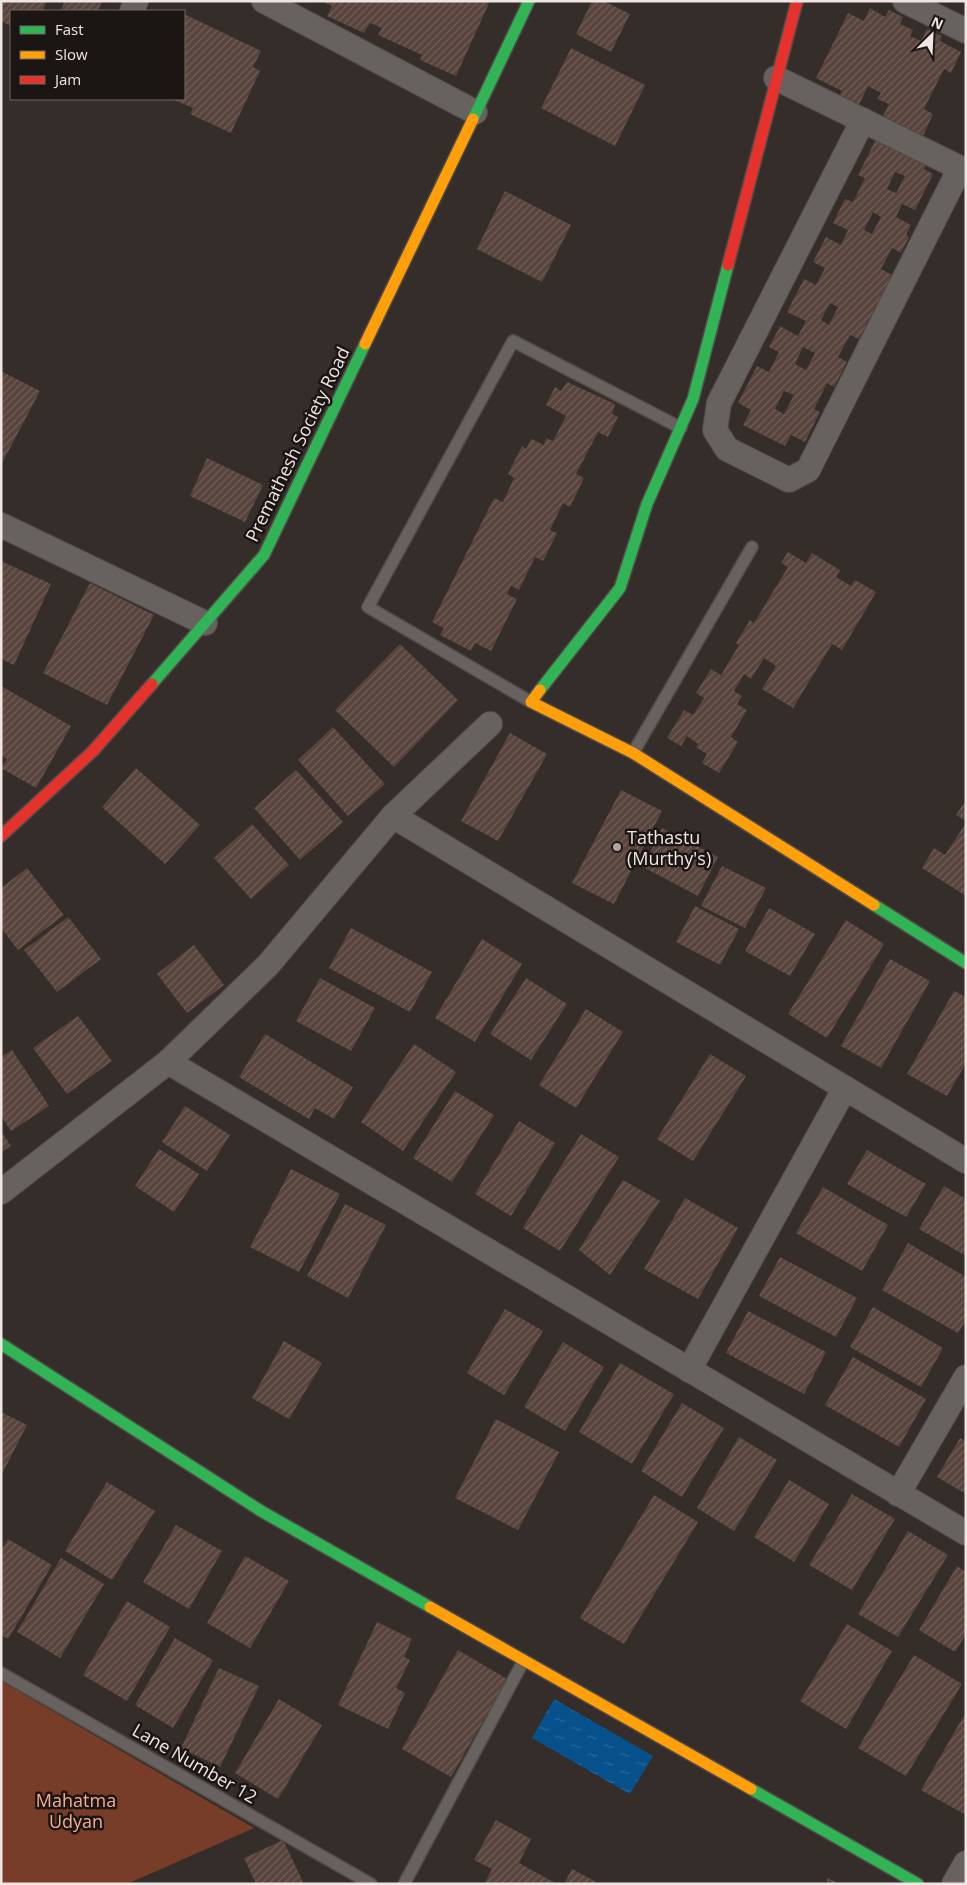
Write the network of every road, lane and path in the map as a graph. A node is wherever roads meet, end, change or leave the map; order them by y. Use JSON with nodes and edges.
{"nodes":[{"id":1,"x":264,"y":1,"type":"edge"},
{"id":2,"x":529,"y":1,"type":"edge"},
{"id":3,"x":797,"y":1,"type":"edge"},
{"id":4,"x":905,"y":1,"type":"edge"},
{"id":5,"x":966,"y":31,"type":"edge"},
{"id":6,"x":776,"y":78,"type":"junction"},
{"id":7,"x":475,"y":112,"type":"junction"},
{"id":8,"x":864,"y":120,"type":"junction"},
{"id":9,"x":963,"y":161,"type":"edge"},
{"id":10,"x":681,"y":428,"type":"junction"},
{"id":11,"x":1,"y":525,"type":"edge"},
{"id":12,"x":752,"y":547,"type":"dead end"},
{"id":13,"x":205,"y":623,"type":"junction"},
{"id":14,"x":531,"y":702,"type":"junction"},
{"id":15,"x":490,"y":724,"type":"dead end"},
{"id":16,"x":633,"y":752,"type":"junction"},
{"id":17,"x":393,"y":816,"type":"junction"},
{"id":18,"x":1,"y":836,"type":"edge"},
{"id":19,"x":966,"y":963,"type":"edge"},
{"id":20,"x":168,"y":1062,"type":"junction"},
{"id":21,"x":845,"y":1088,"type":"junction"},
{"id":22,"x":966,"y":1161,"type":"edge"},
{"id":23,"x":1,"y":1192,"type":"edge"},
{"id":24,"x":1,"y":1344,"type":"edge"},
{"id":25,"x":690,"y":1370,"type":"junction"},
{"id":26,"x":966,"y":1377,"type":"edge"},
{"id":27,"x":898,"y":1494,"type":"junction"},
{"id":28,"x":966,"y":1533,"type":"edge"},
{"id":29,"x":524,"y":1660,"type":"junction"},
{"id":30,"x":1,"y":1673,"type":"edge"},
{"id":31,"x":966,"y":1863,"type":"edge"},
{"id":32,"x":371,"y":1884,"type":"edge"},
{"id":33,"x":404,"y":1884,"type":"edge"},
{"id":34,"x":918,"y":1884,"type":"edge"},
{"id":35,"x":954,"y":1884,"type":"edge"}],
"edges":[{"from":1,"to":7,"type":"street"},
{"from":2,"to":7,"type":"street","name":"Premathesh Society Road"},
{"from":3,"to":6,"type":"street"},
{"from":4,"to":5,"type":"street"},
{"from":6,"to":8,"type":"street"},
{"from":6,"to":10,"type":"street"},
{"from":7,"to":13,"type":"street","name":"Premathesh Society Road"},
{"from":8,"to":9,"type":"street"},
{"from":8,"to":9,"type":"street"},
{"from":10,"to":14,"type":"street"},
{"from":10,"to":14,"type":"lane"},
{"from":11,"to":13,"type":"street"},
{"from":12,"to":16,"type":"lane"},
{"from":13,"to":18,"type":"street","name":"Premathesh Society Road"},
{"from":14,"to":16,"type":"street"},
{"from":15,"to":17,"type":"street"},
{"from":16,"to":19,"type":"street"},
{"from":17,"to":20,"type":"street"},
{"from":17,"to":21,"type":"street"},
{"from":20,"to":23,"type":"street"},
{"from":20,"to":25,"type":"street"},
{"from":21,"to":22,"type":"street"},
{"from":21,"to":25,"type":"street"},
{"from":24,"to":29,"type":"street"},
{"from":25,"to":27,"type":"street"},
{"from":26,"to":27,"type":"street"},
{"from":27,"to":28,"type":"street"},
{"from":29,"to":33,"type":"lane"},
{"from":29,"to":34,"type":"street"},
{"from":30,"to":32,"type":"lane","name":"Lane Number 12"},
{"from":31,"to":35,"type":"street"}]}
